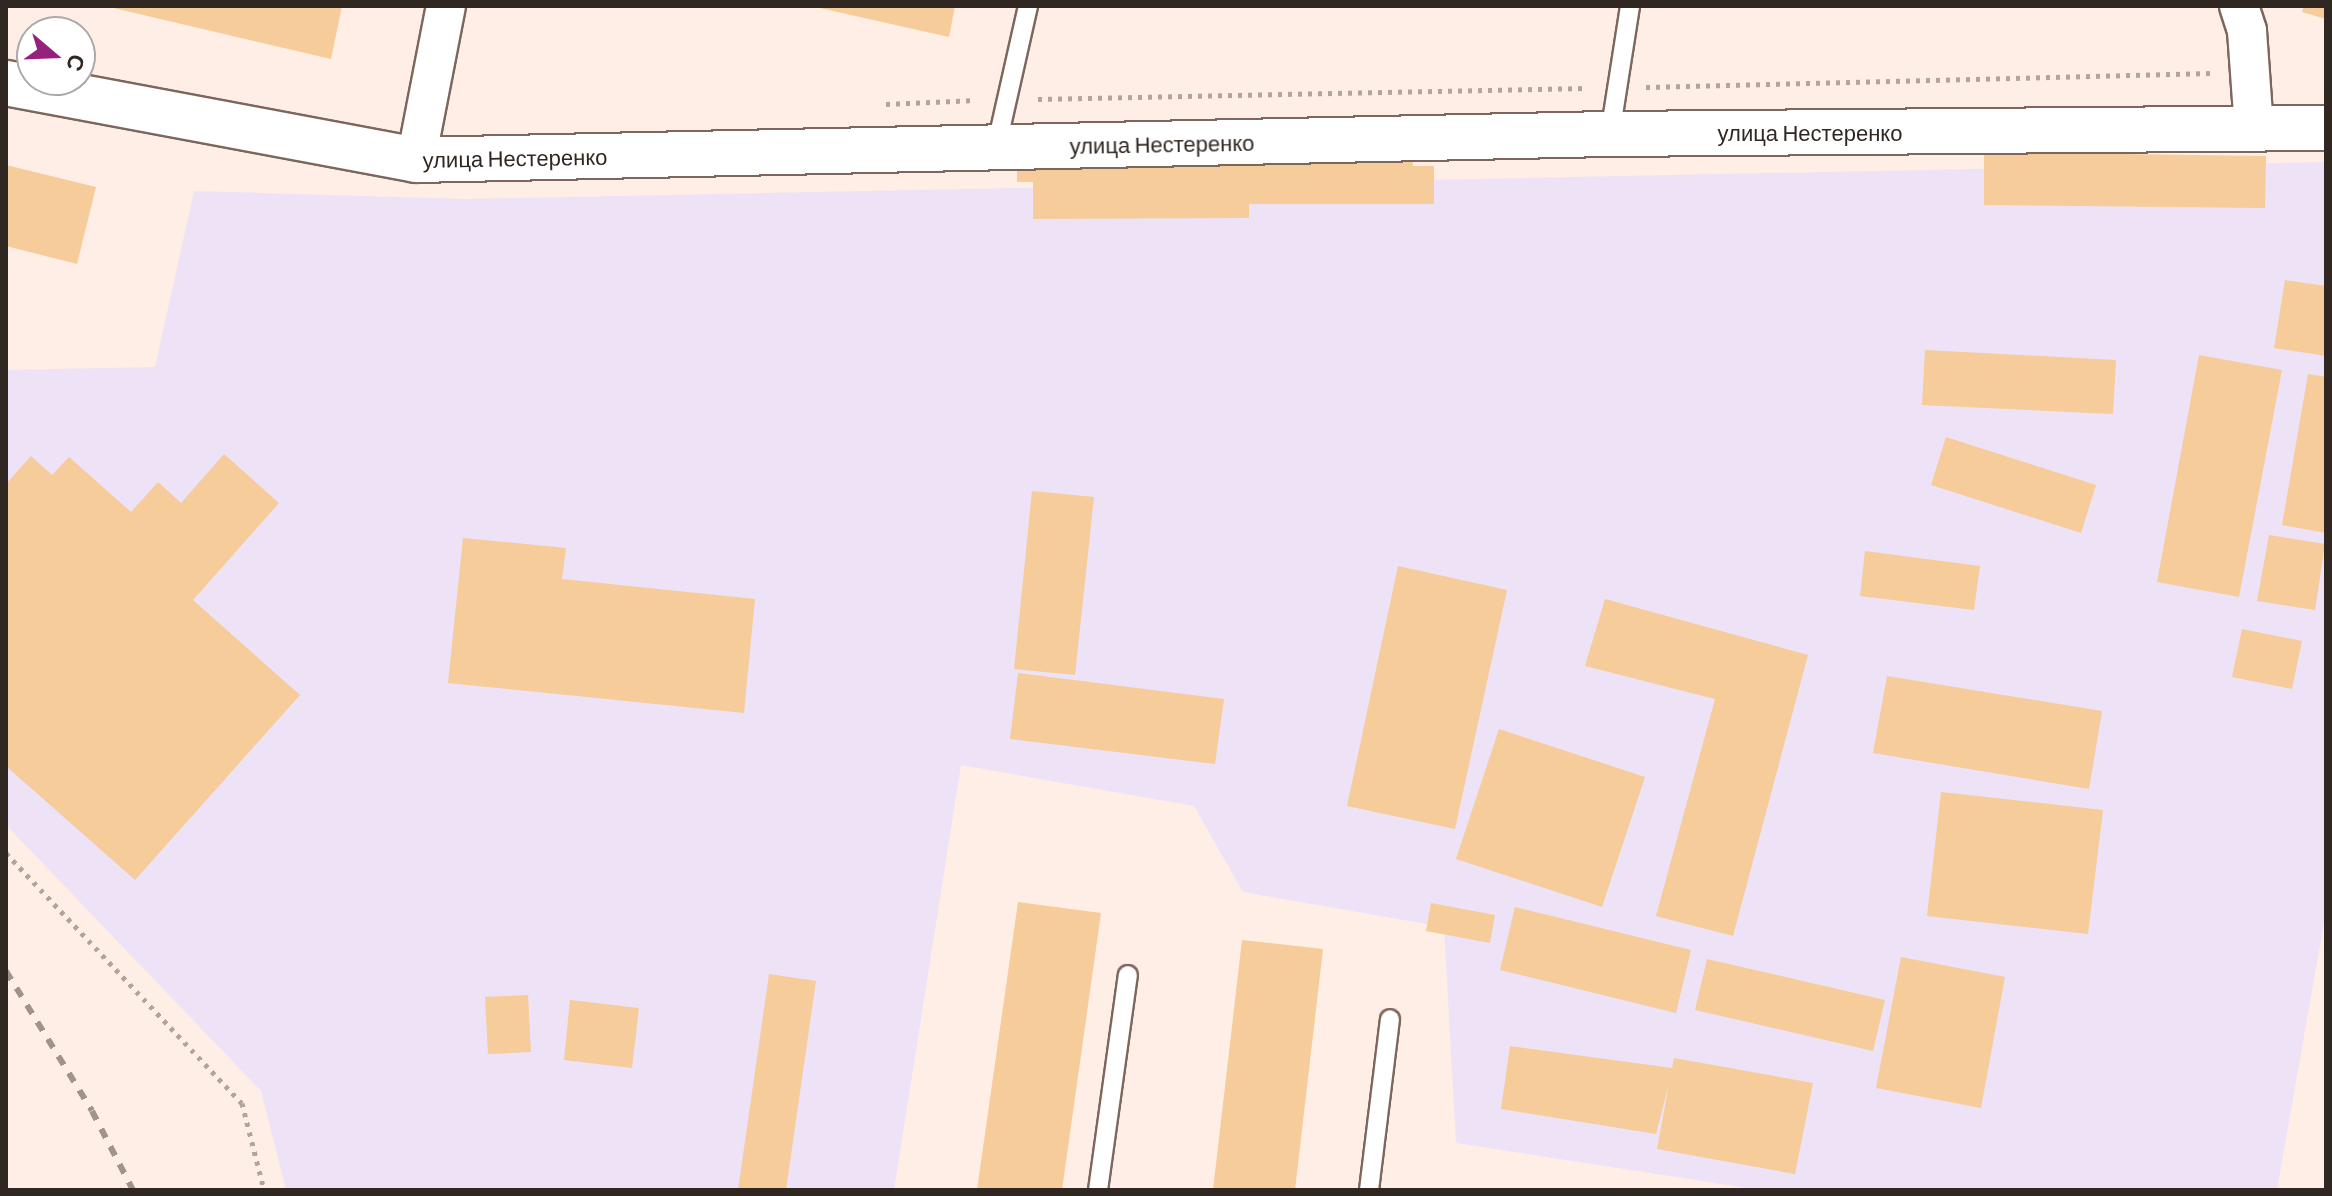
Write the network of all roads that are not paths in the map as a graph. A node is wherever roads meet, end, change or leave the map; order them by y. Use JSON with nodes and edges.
{"nodes":[{"id":1,"x":446,"y":6,"type":"edge"},
{"id":2,"x":1028,"y":6,"type":"edge"},
{"id":3,"x":1630,"y":6,"type":"edge"},
{"id":4,"x":2239,"y":6,"type":"edge"},
{"id":5,"x":6,"y":83,"type":"edge"},
{"id":6,"x":2326,"y":128,"type":"edge"},
{"id":7,"x":2254,"y":129,"type":"junction"},
{"id":8,"x":1610,"y":134,"type":"junction"},
{"id":9,"x":995,"y":148,"type":"junction"},
{"id":10,"x":416,"y":160,"type":"junction"},
{"id":11,"x":1128,"y":975,"type":"dead end"},
{"id":12,"x":1390,"y":1019,"type":"dead end"},
{"id":13,"x":1098,"y":1190,"type":"edge"},
{"id":14,"x":1369,"y":1190,"type":"edge"}],
"edges":[{"from":1,"to":10,"type":"street"},
{"from":2,"to":9,"type":"lane"},
{"from":3,"to":8,"type":"lane"},
{"from":4,"to":7,"type":"street"},
{"from":5,"to":10,"type":"street","name":"улица Нестеренко"},
{"from":6,"to":7,"type":"street","name":"улица Нестеренко"},
{"from":7,"to":8,"type":"street","name":"улица Нестеренко"},
{"from":8,"to":9,"type":"street","name":"улица Нестеренко"},
{"from":9,"to":10,"type":"street","name":"улица Нестеренко"},
{"from":11,"to":13,"type":"lane"},
{"from":12,"to":14,"type":"lane"}]}
